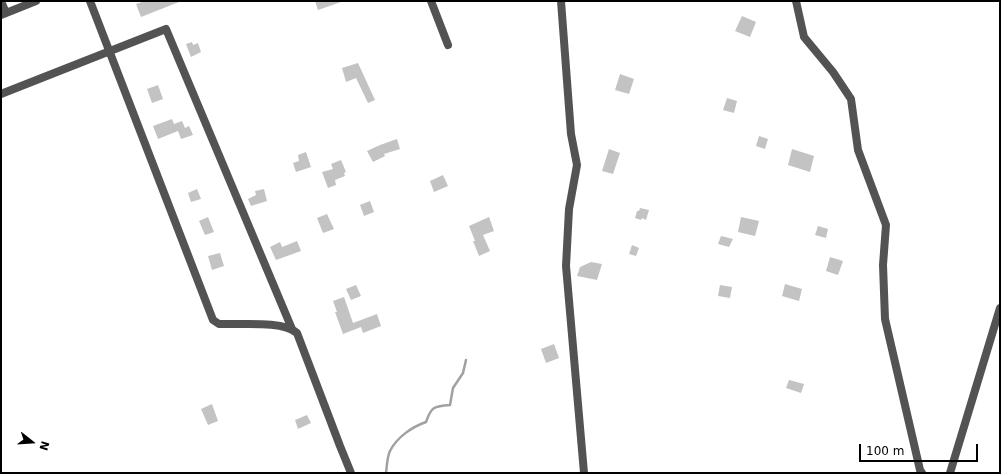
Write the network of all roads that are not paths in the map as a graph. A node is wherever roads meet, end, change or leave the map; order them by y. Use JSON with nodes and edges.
{"nodes":[{"id":1,"x":1,"y":1,"type":"edge"},
{"id":2,"x":36,"y":1,"type":"edge"},
{"id":3,"x":90,"y":1,"type":"edge"},
{"id":4,"x":431,"y":1,"type":"edge"},
{"id":5,"x":561,"y":1,"type":"edge"},
{"id":6,"x":796,"y":1,"type":"edge"},
{"id":7,"x":3,"y":14,"type":"edge"},
{"id":8,"x":448,"y":45,"type":"dead end"},
{"id":9,"x":109,"y":51,"type":"junction"},
{"id":10,"x":1,"y":94,"type":"edge"},
{"id":11,"x":1000,"y":308,"type":"edge"},
{"id":12,"x":292,"y":329,"type":"junction"},
{"id":13,"x":351,"y":473,"type":"edge"},
{"id":14,"x":584,"y":473,"type":"edge"},
{"id":15,"x":922,"y":473,"type":"edge"},
{"id":16,"x":950,"y":473,"type":"edge"}],
"edges":[{"from":1,"to":7,"type":"street"},
{"from":2,"to":7,"type":"street"},
{"from":3,"to":9,"type":"street"},
{"from":4,"to":8,"type":"street"},
{"from":5,"to":14,"type":"street"},
{"from":6,"to":15,"type":"street"},
{"from":9,"to":10,"type":"street"},
{"from":9,"to":12,"type":"street"},
{"from":9,"to":12,"type":"street"},
{"from":11,"to":16,"type":"street"},
{"from":12,"to":13,"type":"street"}]}
